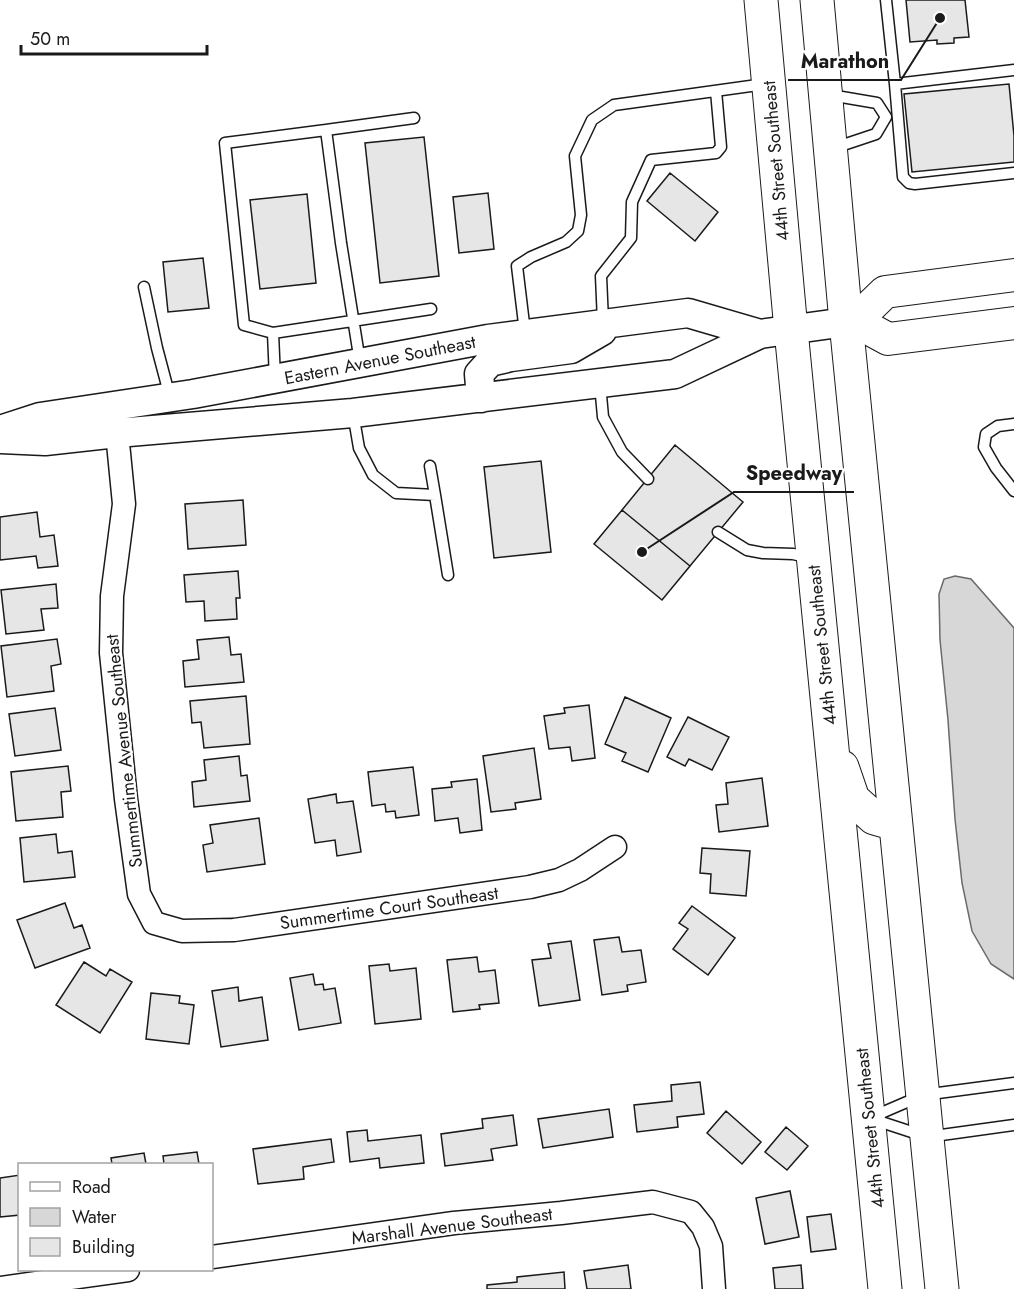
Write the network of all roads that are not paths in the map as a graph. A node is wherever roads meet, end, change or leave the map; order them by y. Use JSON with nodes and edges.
{"nodes":[{"id":1,"x":760,"y":0,"type":"edge"},
{"id":2,"x":817,"y":0,"type":"edge"},
{"id":3,"x":886,"y":0,"type":"edge"},
{"id":4,"x":1014,"y":70,"type":"edge"},
{"id":5,"x":768,"y":84,"type":"junction"},
{"id":6,"x":895,"y":84,"type":"junction"},
{"id":7,"x":716,"y":92,"type":"junction"},
{"id":8,"x":825,"y":94,"type":"junction"},
{"id":9,"x":891,"y":116,"type":"junction"},
{"id":10,"x":414,"y":118,"type":"dead end"},
{"id":11,"x":326,"y":130,"type":"junction"},
{"id":12,"x":831,"y":149,"type":"junction"},
{"id":13,"x":1014,"y":173,"type":"edge"},
{"id":14,"x":1014,"y":275,"type":"edge"},
{"id":15,"x":144,"y":287,"type":"dead end"},
{"id":16,"x":431,"y":309,"type":"dead end"},
{"id":17,"x":353,"y":320,"type":"junction"},
{"id":18,"x":850,"y":321,"type":"junction"},
{"id":19,"x":1014,"y":323,"type":"edge"},
{"id":20,"x":610,"y":324,"type":"junction"},
{"id":21,"x":776,"y":332,"type":"junction"},
{"id":22,"x":273,"y":333,"type":"junction"},
{"id":23,"x":525,"y":334,"type":"junction"},
{"id":24,"x":360,"y":363,"type":"junction"},
{"id":25,"x":275,"y":379,"type":"junction"},
{"id":26,"x":600,"y":382,"type":"junction"},
{"id":27,"x":170,"y":398,"type":"junction"},
{"id":28,"x":481,"y":398,"type":"junction"},
{"id":29,"x":353,"y":413,"type":"junction"},
{"id":30,"x":1014,"y":424,"type":"edge"},
{"id":31,"x":0,"y":430,"type":"edge"},
{"id":32,"x":117,"y":434,"type":"junction"},
{"id":33,"x":0,"y":439,"type":"edge"},
{"id":34,"x":430,"y":466,"type":"dead end"},
{"id":35,"x":648,"y":478,"type":"dead end"},
{"id":36,"x":1014,"y":491,"type":"edge"},
{"id":37,"x":435,"y":495,"type":"junction"},
{"id":38,"x":718,"y":532,"type":"dead end"},
{"id":39,"x":814,"y":559,"type":"junction"},
{"id":40,"x":448,"y":575,"type":"dead end"},
{"id":41,"x":831,"y":734,"type":"junction"},
{"id":42,"x":895,"y":824,"type":"junction"},
{"id":43,"x":615,"y":847,"type":"dead end"},
{"id":44,"x":154,"y":923,"type":"joint"},
{"id":45,"x":1014,"y":1083,"type":"edge"},
{"id":46,"x":923,"y":1095,"type":"junction"},
{"id":47,"x":869,"y":1118,"type":"junction"},
{"id":48,"x":1014,"y":1125,"type":"edge"},
{"id":49,"x":927,"y":1137,"type":"junction"},
{"id":50,"x":213,"y":1257,"type":"edge"},
{"id":51,"x":115,"y":1271,"type":"edge"},
{"id":52,"x":0,"y":1288,"type":"edge"},
{"id":53,"x":714,"y":1289,"type":"edge"},
{"id":54,"x":885,"y":1289,"type":"edge"},
{"id":55,"x":942,"y":1289,"type":"edge"}],
"edges":[{"from":1,"to":5,"type":"main road","name":"44th Street Southeast"},
{"from":2,"to":8,"type":"main road"},
{"from":3,"to":6,"type":"lane"},
{"from":4,"to":6,"type":"lane"},
{"from":5,"to":7,"type":"lane"},
{"from":5,"to":21,"type":"main road","name":"44th Street Southeast"},
{"from":6,"to":9,"type":"lane"},
{"from":7,"to":20,"type":"lane"},
{"from":7,"to":23,"type":"lane"},
{"from":8,"to":9,"type":"lane"},
{"from":8,"to":12,"type":"main road"},
{"from":9,"to":12,"type":"lane"},
{"from":9,"to":13,"type":"lane"},
{"from":10,"to":11,"type":"lane"},
{"from":11,"to":17,"type":"lane"},
{"from":11,"to":22,"type":"lane"},
{"from":12,"to":18,"type":"main road"},
{"from":14,"to":18,"type":"main road"},
{"from":15,"to":27,"type":"lane"},
{"from":16,"to":17,"type":"lane"},
{"from":17,"to":22,"type":"lane"},
{"from":17,"to":24,"type":"lane"},
{"from":18,"to":19,"type":"main road"},
{"from":18,"to":21,"type":"street","name":"Eastern Avenue Southeast"},
{"from":18,"to":42,"type":"main road"},
{"from":20,"to":21,"type":"street","name":"Eastern Avenue Southeast"},
{"from":20,"to":23,"type":"street","name":"Eastern Avenue Southeast"},
{"from":20,"to":28,"type":"street"},
{"from":21,"to":26,"type":"street","name":"Eastern Avenue Southeast"},
{"from":21,"to":39,"type":"main road","name":"44th Street Southeast"},
{"from":22,"to":25,"type":"lane"},
{"from":23,"to":24,"type":"street","name":"Eastern Avenue Southeast"},
{"from":24,"to":25,"type":"street","name":"Eastern Avenue Southeast"},
{"from":25,"to":27,"type":"street","name":"Eastern Avenue Southeast"},
{"from":26,"to":28,"type":"street","name":"Eastern Avenue Southeast"},
{"from":26,"to":35,"type":"lane"},
{"from":27,"to":31,"type":"street","name":"Eastern Avenue Southeast"},
{"from":28,"to":29,"type":"street","name":"Eastern Avenue Southeast"},
{"from":29,"to":32,"type":"street","name":"Eastern Avenue Southeast"},
{"from":29,"to":37,"type":"lane"},
{"from":30,"to":36,"type":"lane"},
{"from":32,"to":33,"type":"street","name":"Eastern Avenue Southeast"},
{"from":32,"to":44,"type":"street","name":"Summertime Avenue Southeast"},
{"from":34,"to":37,"type":"lane"},
{"from":37,"to":40,"type":"lane"},
{"from":38,"to":39,"type":"lane"},
{"from":39,"to":41,"type":"main road","name":"44th Street Southeast"},
{"from":41,"to":42,"type":"main road"},
{"from":41,"to":47,"type":"main road","name":"44th Street Southeast"},
{"from":42,"to":46,"type":"main road"},
{"from":43,"to":44,"type":"street","name":"Summertime Court Southeast"},
{"from":45,"to":46,"type":"lane"},
{"from":46,"to":47,"type":"lane"},
{"from":46,"to":49,"type":"main road"},
{"from":47,"to":49,"type":"lane"},
{"from":47,"to":54,"type":"main road","name":"44th Street Southeast"},
{"from":48,"to":49,"type":"lane"},
{"from":49,"to":55,"type":"main road"},
{"from":50,"to":53,"type":"street","name":"Marshall Avenue Southeast"},
{"from":51,"to":52,"type":"street"}]}
